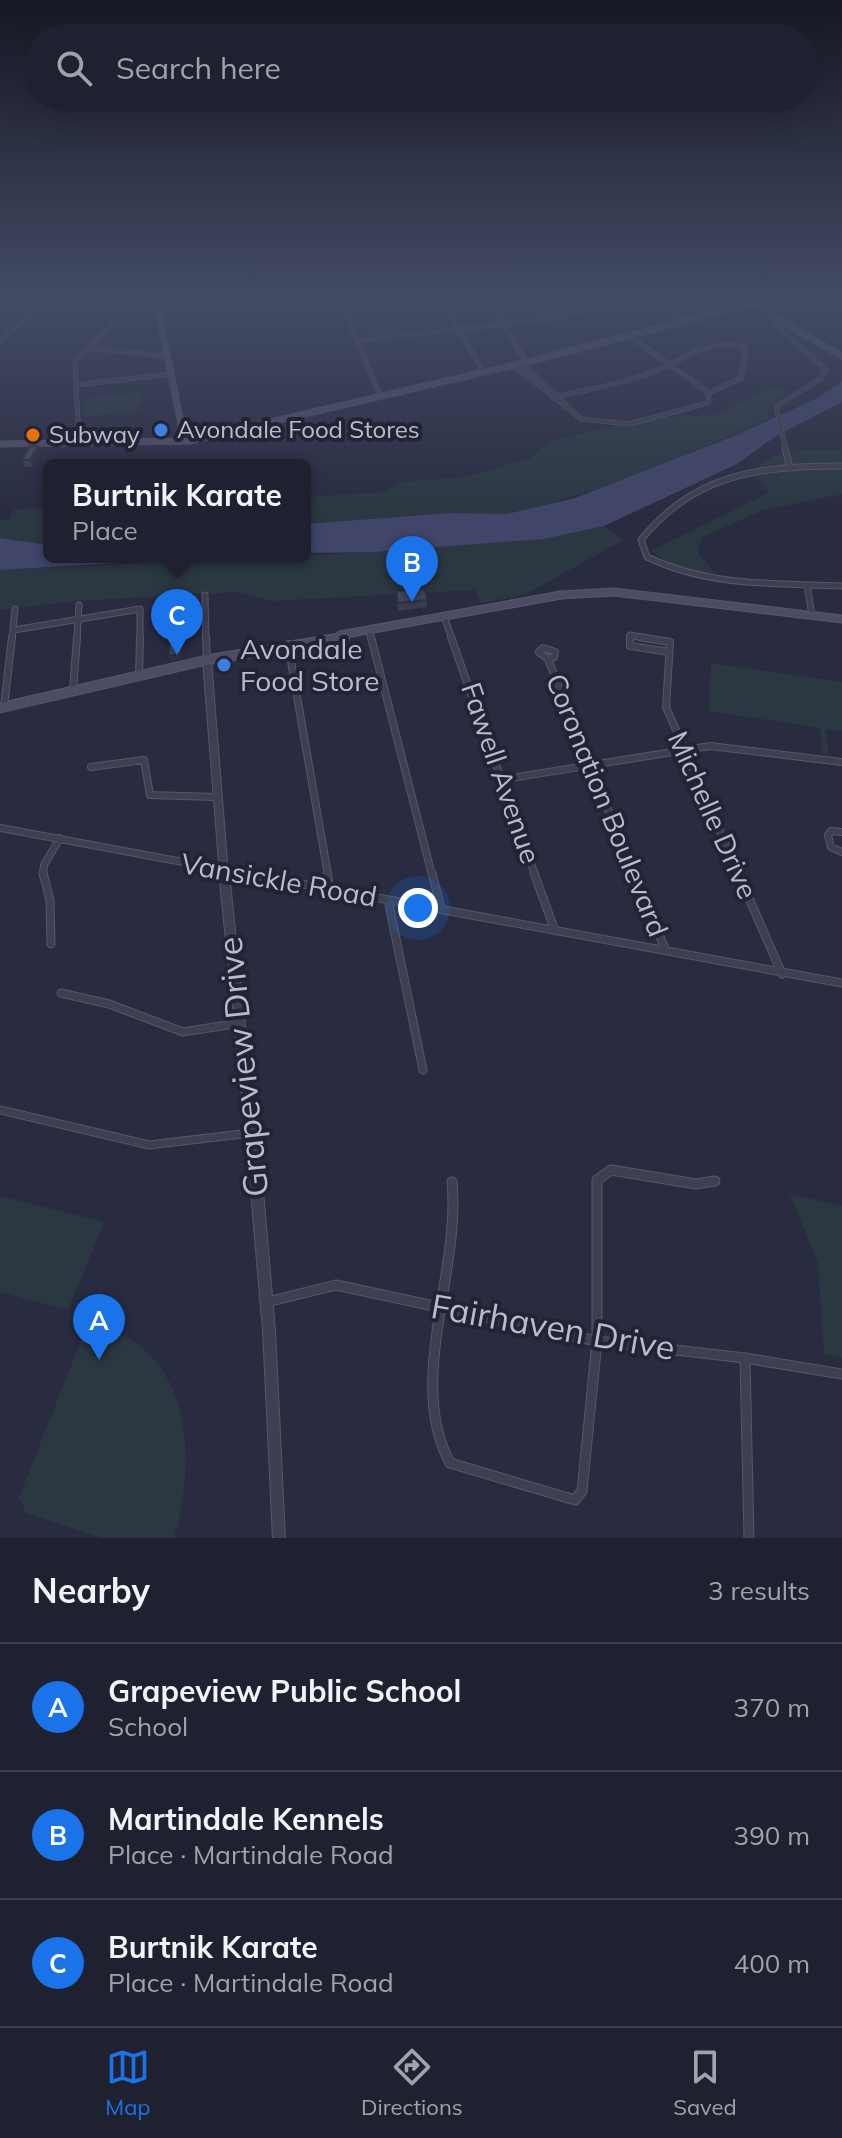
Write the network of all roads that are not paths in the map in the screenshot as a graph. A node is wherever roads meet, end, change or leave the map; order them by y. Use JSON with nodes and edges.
{"nodes":[{"id":1,"x":75,"y":370,"type":"edge"},
{"id":2,"x":170,"y":370,"type":"edge"},
{"id":3,"x":370,"y":370,"type":"edge"},
{"id":4,"x":493,"y":370,"type":"edge"},
{"id":5,"x":527,"y":370,"type":"edge"},
{"id":6,"x":529,"y":370,"type":"edge"},
{"id":7,"x":653,"y":370,"type":"edge"},
{"id":8,"x":677,"y":370,"type":"edge"},
{"id":9,"x":742,"y":370,"type":"edge"},
{"id":10,"x":825,"y":370,"type":"edge"},
{"id":11,"x":484,"y":372,"type":"joint"},
{"id":12,"x":171,"y":374,"type":"junction"},
{"id":13,"x":76,"y":385,"type":"junction"},
{"id":14,"x":709,"y":393,"type":"junction"},
{"id":15,"x":380,"y":395,"type":"junction"},
{"id":16,"x":559,"y":397,"type":"junction"},
{"id":17,"x":553,"y":398,"type":"junction"},
{"id":18,"x":581,"y":419,"type":"junction"},
{"id":19,"x":181,"y":424,"type":"junction"},
{"id":20,"x":211,"y":436,"type":"junction"},
{"id":21,"x":180,"y":441,"type":"junction"},
{"id":22,"x":0,"y":444,"type":"edge"},
{"id":23,"x":79,"y":444,"type":"junction"},
{"id":24,"x":788,"y":463,"type":"junction"},
{"id":25,"x":842,"y":466,"type":"edge"},
{"id":26,"x":807,"y":585,"type":"junction"},
{"id":27,"x":842,"y":586,"type":"edge"},
{"id":28,"x":205,"y":595,"type":"dead end"},
{"id":29,"x":79,"y":605,"type":"dead end"},
{"id":30,"x":15,"y":609,"type":"dead end"},
{"id":31,"x":812,"y":615,"type":"junction"},
{"id":32,"x":444,"y":616,"type":"junction"},
{"id":33,"x":842,"y":619,"type":"edge"},
{"id":34,"x":78,"y":621,"type":"junction"},
{"id":35,"x":14,"y":630,"type":"junction"},
{"id":36,"x":369,"y":630,"type":"junction"},
{"id":37,"x":288,"y":644,"type":"junction"},
{"id":38,"x":669,"y":652,"type":"junction"},
{"id":39,"x":548,"y":659,"type":"dead end"},
{"id":40,"x":207,"y":660,"type":"junction"},
{"id":41,"x":139,"y":676,"type":"junction"},
{"id":42,"x":73,"y":691,"type":"junction"},
{"id":43,"x":2,"y":707,"type":"edge"},
{"id":44,"x":687,"y":751,"type":"junction"},
{"id":45,"x":842,"y":762,"type":"edge"},
{"id":46,"x":587,"y":764,"type":"junction"},
{"id":47,"x":91,"y":767,"type":"dead end"},
{"id":48,"x":505,"y":779,"type":"junction"},
{"id":49,"x":215,"y":797,"type":"junction"},
{"id":50,"x":0,"y":828,"type":"edge"},
{"id":51,"x":842,"y":832,"type":"edge"},
{"id":52,"x":60,"y":838,"type":"junction"},
{"id":53,"x":842,"y":852,"type":"edge"},
{"id":54,"x":221,"y":870,"type":"junction"},
{"id":55,"x":330,"y":888,"type":"junction"},
{"id":56,"x":388,"y":900,"type":"junction"},
{"id":57,"x":441,"y":909,"type":"junction"},
{"id":58,"x":555,"y":931,"type":"junction"},
{"id":59,"x":51,"y":944,"type":"dead end"},
{"id":60,"x":666,"y":951,"type":"junction"},
{"id":61,"x":782,"y":974,"type":"junction"},
{"id":62,"x":842,"y":983,"type":"edge"},
{"id":63,"x":61,"y":993,"type":"dead end"},
{"id":64,"x":240,"y":1023,"type":"junction"},
{"id":65,"x":423,"y":1070,"type":"dead end"},
{"id":66,"x":0,"y":1110,"type":"edge"},
{"id":67,"x":250,"y":1133,"type":"junction"},
{"id":68,"x":715,"y":1181,"type":"dead end"},
{"id":69,"x":452,"y":1182,"type":"dead end"},
{"id":70,"x":267,"y":1302,"type":"junction"},
{"id":71,"x":443,"y":1309,"type":"junction"},
{"id":72,"x":597,"y":1341,"type":"junction"},
{"id":73,"x":745,"y":1358,"type":"junction"},
{"id":74,"x":842,"y":1374,"type":"edge"},
{"id":75,"x":279,"y":1538,"type":"edge"},
{"id":76,"x":749,"y":1538,"type":"edge"}],
"edges":[{"from":1,"to":13,"type":"street"},
{"from":2,"to":12,"type":"main road"},
{"from":3,"to":15,"type":"street"},
{"from":4,"to":11,"type":"main road"},
{"from":5,"to":17,"type":"street"},
{"from":6,"to":16,"type":"street"},
{"from":7,"to":16,"type":"street"},
{"from":8,"to":14,"type":"street"},
{"from":9,"to":14,"type":"street"},
{"from":10,"to":24,"type":"street"},
{"from":11,"to":15,"type":"main road"},
{"from":12,"to":13,"type":"street"},
{"from":12,"to":19,"type":"main road"},
{"from":13,"to":23,"type":"street"},
{"from":14,"to":18,"type":"street"},
{"from":15,"to":20,"type":"main road"},
{"from":16,"to":17,"type":"street"},
{"from":16,"to":18,"type":"street"},
{"from":17,"to":18,"type":"street"},
{"from":19,"to":20,"type":"main road"},
{"from":19,"to":21,"type":"main road"},
{"from":20,"to":21,"type":"main road"},
{"from":21,"to":23,"type":"main road"},
{"from":22,"to":23,"type":"main road"},
{"from":24,"to":25,"type":"street"},
{"from":24,"to":26,"type":"street"},
{"from":26,"to":27,"type":"street"},
{"from":26,"to":31,"type":"street"},
{"from":28,"to":40,"type":"street","name":"Grapeview Drive"},
{"from":29,"to":34,"type":"street"},
{"from":30,"to":35,"type":"street"},
{"from":31,"to":32,"type":"main road"},
{"from":31,"to":33,"type":"main road"},
{"from":32,"to":36,"type":"main road"},
{"from":32,"to":48,"type":"street","name":"Fawell Avenue"},
{"from":34,"to":35,"type":"street"},
{"from":34,"to":41,"type":"street"},
{"from":34,"to":42,"type":"street"},
{"from":35,"to":43,"type":"street"},
{"from":36,"to":37,"type":"main road"},
{"from":36,"to":57,"type":"street"},
{"from":37,"to":40,"type":"main road"},
{"from":37,"to":55,"type":"street"},
{"from":38,"to":38,"type":"street"},
{"from":38,"to":44,"type":"street","name":"Michelle Drive"},
{"from":39,"to":46,"type":"street","name":"Coronation Boulevard"},
{"from":40,"to":41,"type":"main road"},
{"from":40,"to":49,"type":"street","name":"Grapeview Drive"},
{"from":41,"to":42,"type":"main road"},
{"from":42,"to":43,"type":"main road"},
{"from":44,"to":45,"type":"street"},
{"from":44,"to":46,"type":"street"},
{"from":44,"to":61,"type":"street","name":"Michelle Drive"},
{"from":46,"to":48,"type":"street"},
{"from":46,"to":60,"type":"street","name":"Coronation Boulevard"},
{"from":47,"to":49,"type":"street"},
{"from":48,"to":58,"type":"street","name":"Fawell Avenue"},
{"from":49,"to":54,"type":"street","name":"Grapeview Drive"},
{"from":50,"to":52,"type":"street","name":"Vansickle Road"},
{"from":51,"to":53,"type":"street"},
{"from":52,"to":54,"type":"street","name":"Vansickle Road"},
{"from":52,"to":59,"type":"street"},
{"from":54,"to":55,"type":"street","name":"Vansickle Road"},
{"from":54,"to":64,"type":"street","name":"Grapeview Drive"},
{"from":55,"to":56,"type":"street","name":"Vansickle Road"},
{"from":56,"to":57,"type":"street","name":"Vansickle Road"},
{"from":56,"to":65,"type":"street"},
{"from":57,"to":58,"type":"street","name":"Vansickle Road"},
{"from":58,"to":60,"type":"street","name":"Vansickle Road"},
{"from":60,"to":61,"type":"street","name":"Vansickle Road"},
{"from":61,"to":62,"type":"street","name":"Vansickle Road"},
{"from":63,"to":64,"type":"street"},
{"from":64,"to":67,"type":"street","name":"Grapeview Drive"},
{"from":66,"to":67,"type":"street"},
{"from":67,"to":70,"type":"street","name":"Grapeview Drive"},
{"from":68,"to":72,"type":"street"},
{"from":69,"to":71,"type":"street"},
{"from":70,"to":71,"type":"street","name":"Fairhaven Drive"},
{"from":70,"to":75,"type":"street","name":"Grapeview Drive"},
{"from":71,"to":72,"type":"street","name":"Fairhaven Drive"},
{"from":71,"to":72,"type":"street"},
{"from":72,"to":73,"type":"street","name":"Fairhaven Drive"},
{"from":73,"to":74,"type":"street","name":"Fairhaven Drive"},
{"from":73,"to":76,"type":"street"}]}
